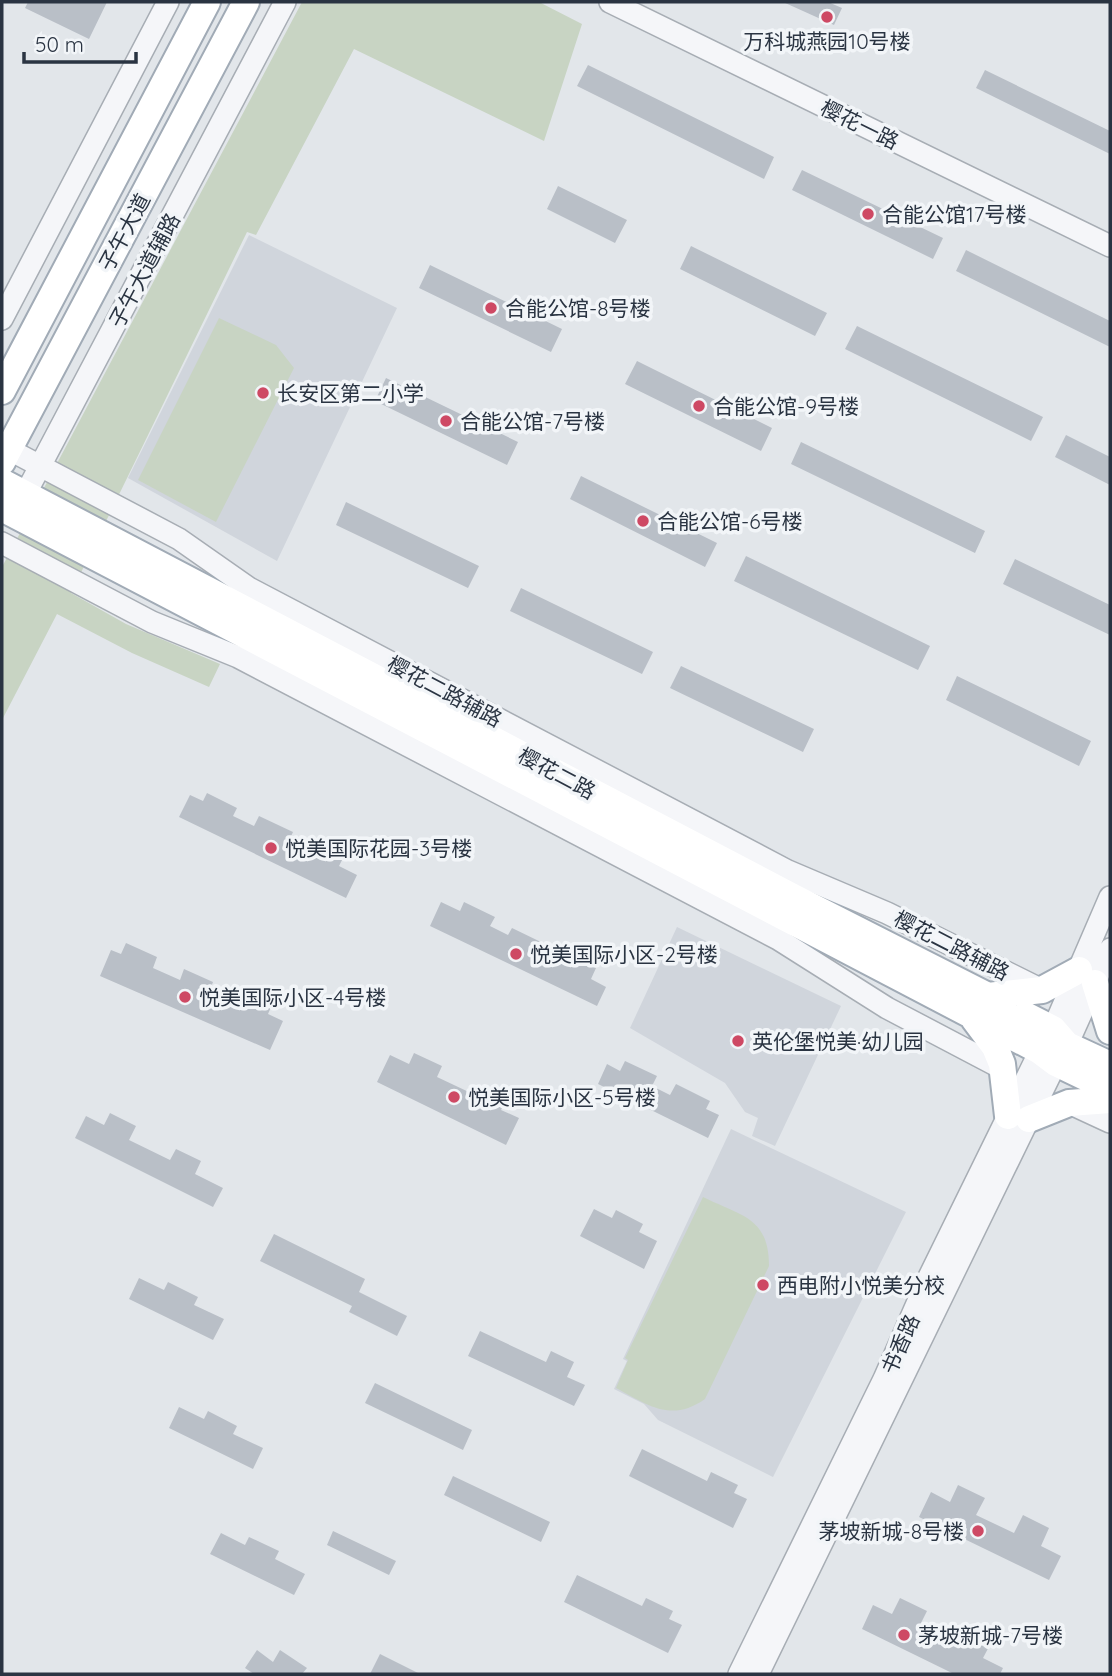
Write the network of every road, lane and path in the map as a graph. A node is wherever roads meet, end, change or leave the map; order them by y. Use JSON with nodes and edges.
{"nodes":[{"id":1,"x":168,"y":2,"type":"edge"},
{"id":2,"x":208,"y":2,"type":"edge"},
{"id":3,"x":246,"y":2,"type":"edge"},
{"id":4,"x":285,"y":2,"type":"edge"},
{"id":5,"x":610,"y":2,"type":"edge"},
{"id":6,"x":1110,"y":246,"type":"edge"},
{"id":7,"x":2,"y":319,"type":"edge"},
{"id":8,"x":2,"y":391,"type":"edge"},
{"id":9,"x":5,"y":455,"type":"edge"},
{"id":10,"x":40,"y":466,"type":"junction"},
{"id":11,"x":11,"y":500,"type":"edge"},
{"id":12,"x":2,"y":540,"type":"edge"},
{"id":13,"x":1110,"y":897,"type":"edge"},
{"id":14,"x":1110,"y":949,"type":"edge"},
{"id":15,"x":1087,"y":976,"type":"junction"},
{"id":16,"x":1042,"y":990,"type":"junction"},
{"id":17,"x":980,"y":1005,"type":"junction"},
{"id":18,"x":1109,"y":1025,"type":"edge"},
{"id":19,"x":1054,"y":1047,"type":"junction"},
{"id":20,"x":1110,"y":1065,"type":"edge"},
{"id":21,"x":1003,"y":1069,"type":"junction"},
{"id":22,"x":1110,"y":1089,"type":"edge"},
{"id":23,"x":1110,"y":1100,"type":"edge"},
{"id":24,"x":1069,"y":1103,"type":"junction"},
{"id":25,"x":1019,"y":1118,"type":"junction"},
{"id":26,"x":1110,"y":1122,"type":"edge"},
{"id":27,"x":739,"y":1674,"type":"edge"},
{"id":28,"x":758,"y":1674,"type":"edge"}],
"edges":[{"from":1,"to":7,"type":"street"},
{"from":2,"to":8,"type":"main road","name":"子午大道"},
{"from":3,"to":9,"type":"main road","name":"子午大道"},
{"from":4,"to":10,"type":"street","name":"子午大道辅路"},
{"from":5,"to":6,"type":"street","name":"樱花一路"},
{"from":9,"to":10,"type":"street","name":"樱花二路辅路"},
{"from":10,"to":11,"type":"street","name":"子午大道辅路"},
{"from":10,"to":16,"type":"street","name":"樱花二路辅路"},
{"from":11,"to":12,"type":"street","name":"子午大道辅路"},
{"from":11,"to":17,"type":"main road","name":"樱花二路"},
{"from":12,"to":21,"type":"street"},
{"from":13,"to":15,"type":"street","name":"书香路"},
{"from":14,"to":15,"type":"street","name":"书香路"},
{"from":15,"to":16,"type":"main road"},
{"from":15,"to":18,"type":"main road"},
{"from":15,"to":19,"type":"street","name":"书香路"},
{"from":16,"to":17,"type":"main road"},
{"from":17,"to":19,"type":"main road","name":"樱花二路"},
{"from":17,"to":21,"type":"main road"},
{"from":19,"to":20,"type":"main road","name":"樱花二路"},
{"from":19,"to":22,"type":"main road","name":"樱花二路"},
{"from":19,"to":25,"type":"street","name":"书香路"},
{"from":21,"to":25,"type":"main road"},
{"from":23,"to":24,"type":"main road"},
{"from":24,"to":25,"type":"main road"},
{"from":24,"to":26,"type":"street"},
{"from":25,"to":27,"type":"street","name":"书香路"},
{"from":25,"to":28,"type":"street","name":"书香路"}]}
